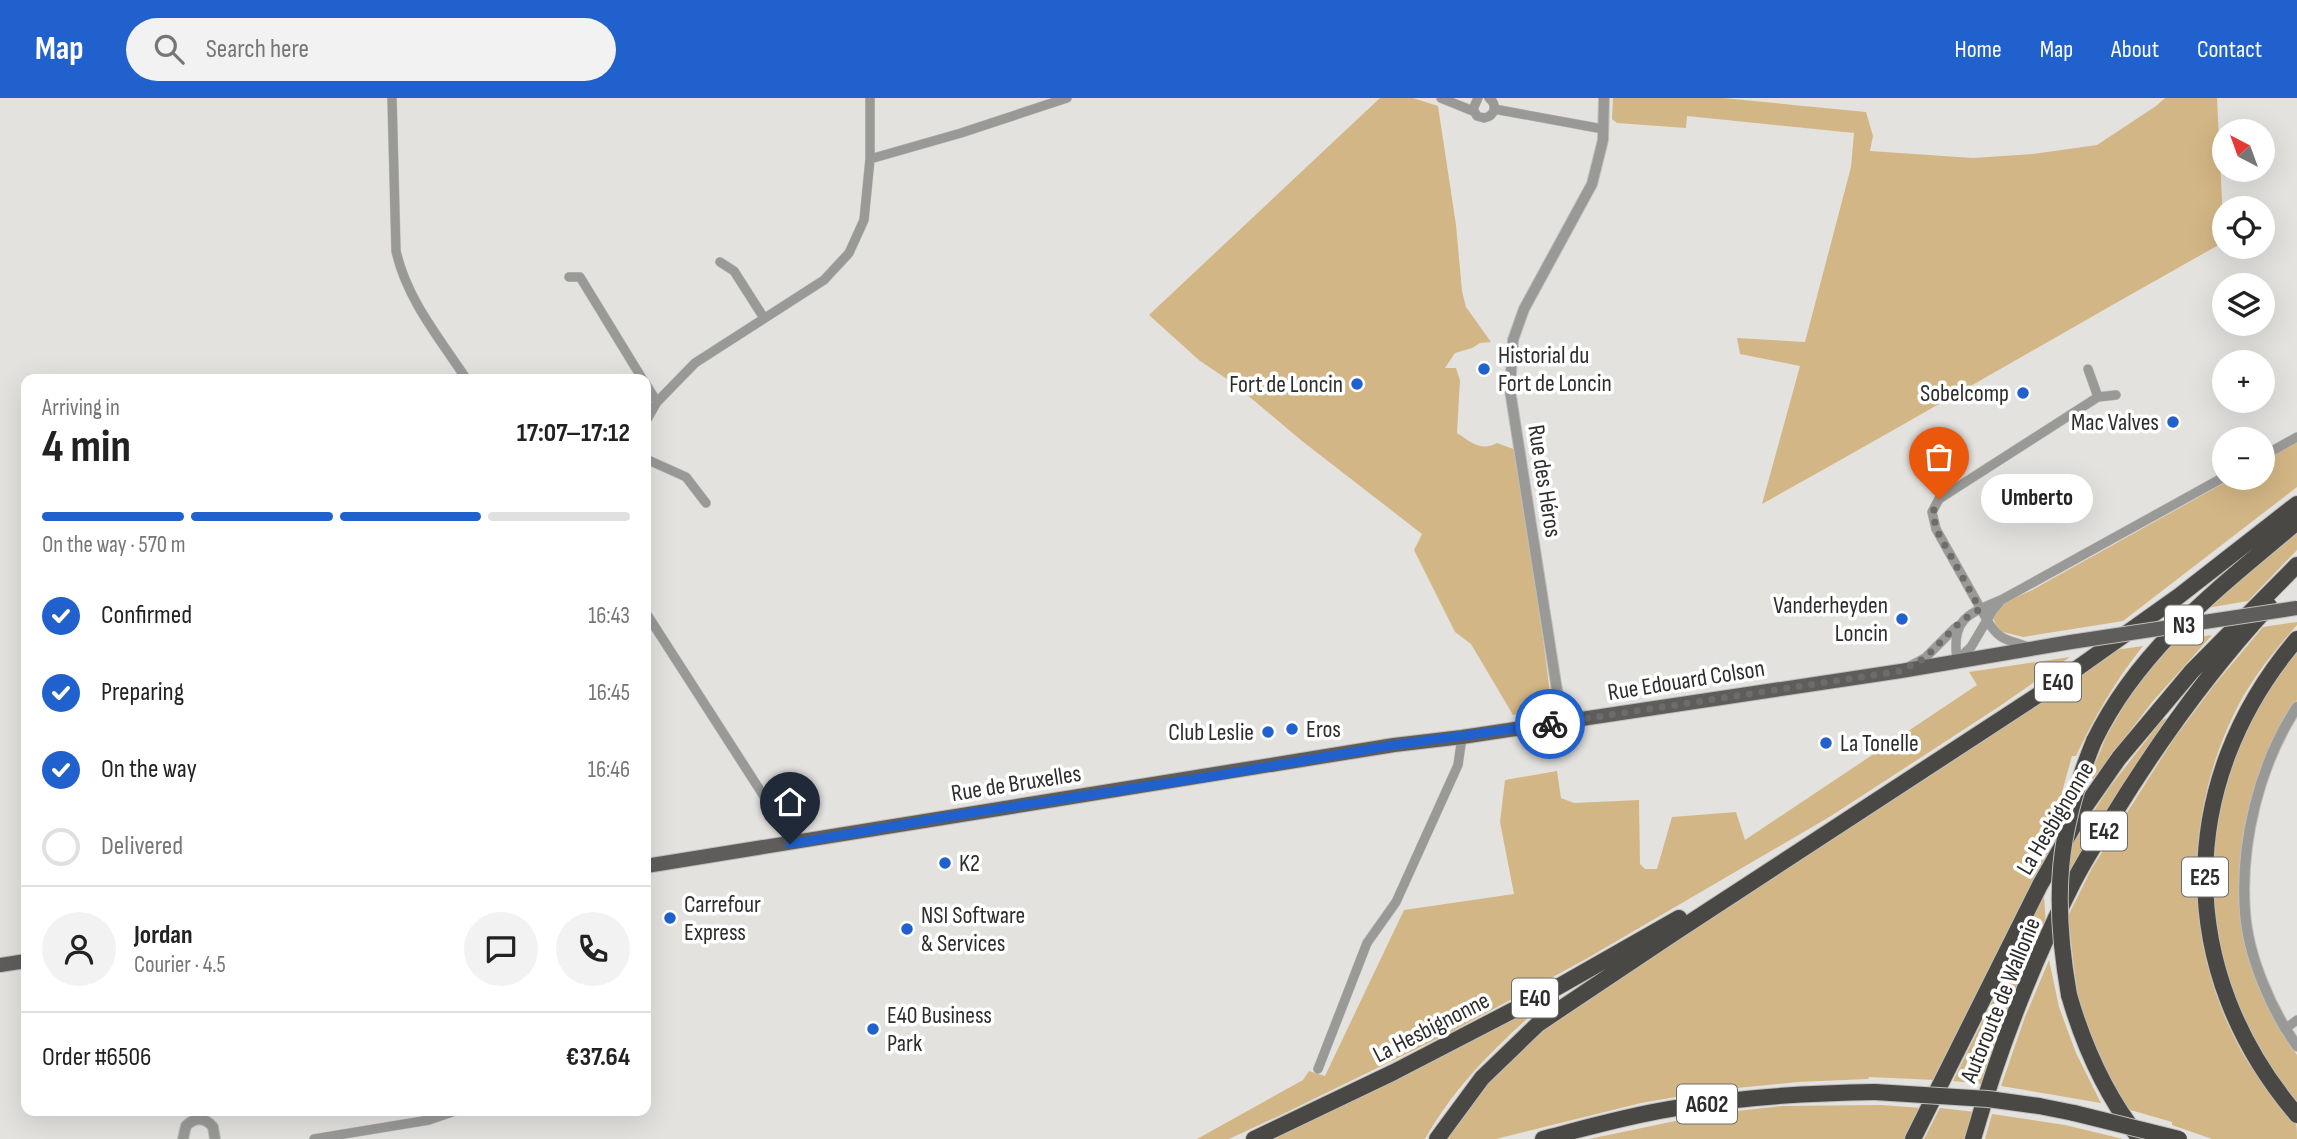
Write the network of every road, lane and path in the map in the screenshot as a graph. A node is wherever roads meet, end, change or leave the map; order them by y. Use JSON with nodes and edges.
{"nodes":[{"id":1,"x":392,"y":98,"type":"edge"},
{"id":2,"x":870,"y":98,"type":"edge"},
{"id":3,"x":1068,"y":98,"type":"edge"},
{"id":4,"x":1441,"y":98,"type":"edge"},
{"id":5,"x":1478,"y":98,"type":"edge"},
{"id":6,"x":1489,"y":98,"type":"edge"},
{"id":7,"x":1604,"y":98,"type":"edge"},
{"id":8,"x":1494,"y":109,"type":"junction"},
{"id":9,"x":1473,"y":111,"type":"junction"},
{"id":10,"x":1603,"y":129,"type":"junction"},
{"id":11,"x":870,"y":159,"type":"junction"},
{"id":12,"x":720,"y":262,"type":"dead end"},
{"id":13,"x":569,"y":277,"type":"dead end"},
{"id":14,"x":764,"y":318,"type":"junction"},
{"id":15,"x":2088,"y":369,"type":"dead end"},
{"id":16,"x":463,"y":374,"type":"edge"},
{"id":17,"x":639,"y":374,"type":"edge"},
{"id":18,"x":651,"y":392,"type":"edge"},
{"id":19,"x":2116,"y":396,"type":"dead end"},
{"id":20,"x":2098,"y":397,"type":"junction"},
{"id":21,"x":657,"y":402,"type":"junction"},
{"id":22,"x":651,"y":412,"type":"edge"},
{"id":23,"x":2297,"y":437,"type":"edge"},
{"id":24,"x":2275,"y":449,"type":"edge"},
{"id":25,"x":651,"y":461,"type":"edge"},
{"id":26,"x":2212,"y":484,"type":"edge"},
{"id":27,"x":706,"y":503,"type":"dead end"},
{"id":28,"x":2297,"y":504,"type":"edge"},
{"id":29,"x":2297,"y":522,"type":"edge"},
{"id":30,"x":2297,"y":565,"type":"edge"},
{"id":31,"x":2297,"y":576,"type":"edge"},
{"id":32,"x":2003,"y":599,"type":"junction"},
{"id":33,"x":2297,"y":608,"type":"edge"},
{"id":34,"x":1980,"y":609,"type":"junction"},
{"id":35,"x":1987,"y":620,"type":"junction"},
{"id":36,"x":651,"y":621,"type":"edge"},
{"id":37,"x":1961,"y":621,"type":"junction"},
{"id":38,"x":2297,"y":639,"type":"edge"},
{"id":39,"x":2031,"y":648,"type":"junction"},
{"id":40,"x":1957,"y":660,"type":"junction"},
{"id":41,"x":1907,"y":670,"type":"junction"},
{"id":42,"x":2297,"y":707,"type":"edge"},
{"id":43,"x":1562,"y":722,"type":"junction"},
{"id":44,"x":1462,"y":737,"type":"junction"},
{"id":45,"x":1394,"y":745,"type":"joint"},
{"id":46,"x":790,"y":844,"type":"junction"},
{"id":47,"x":1809,"y":845,"type":"junction"},
{"id":48,"x":651,"y":865,"type":"edge"},
{"id":49,"x":21,"y":962,"type":"edge"},
{"id":50,"x":0,"y":965,"type":"edge"},
{"id":51,"x":2297,"y":1020,"type":"edge"},
{"id":52,"x":2285,"y":1029,"type":"junction"},
{"id":53,"x":2297,"y":1046,"type":"edge"},
{"id":54,"x":1318,"y":1069,"type":"dead end"},
{"id":55,"x":2297,"y":1115,"type":"edge"},
{"id":56,"x":194,"y":1116,"type":"edge"},
{"id":57,"x":197,"y":1116,"type":"edge"},
{"id":58,"x":441,"y":1116,"type":"edge"},
{"id":59,"x":183,"y":1139,"type":"edge"},
{"id":60,"x":215,"y":1139,"type":"edge"},
{"id":61,"x":314,"y":1139,"type":"edge"},
{"id":62,"x":1254,"y":1139,"type":"edge"},
{"id":63,"x":1437,"y":1139,"type":"edge"},
{"id":64,"x":1543,"y":1139,"type":"edge"},
{"id":65,"x":1913,"y":1139,"type":"edge"},
{"id":66,"x":1973,"y":1139,"type":"edge"},
{"id":67,"x":2140,"y":1139,"type":"edge"},
{"id":68,"x":2179,"y":1139,"type":"edge"}],
"edges":[{"from":1,"to":16,"type":"street"},
{"from":2,"to":11,"type":"street"},
{"from":3,"to":11,"type":"street"},
{"from":4,"to":9,"type":"street"},
{"from":5,"to":9,"type":"street"},
{"from":6,"to":8,"type":"street"},
{"from":7,"to":10,"type":"street","name":"Rue des Héros"},
{"from":8,"to":9,"type":"street"},
{"from":8,"to":10,"type":"street"},
{"from":10,"to":43,"type":"street","name":"Rue des Héros"},
{"from":11,"to":14,"type":"street"},
{"from":12,"to":14,"type":"street"},
{"from":13,"to":17,"type":"street"},
{"from":14,"to":21,"type":"street"},
{"from":15,"to":20,"type":"street"},
{"from":18,"to":21,"type":"street"},
{"from":19,"to":20,"type":"street"},
{"from":20,"to":34,"type":"street"},
{"from":21,"to":22,"type":"street"},
{"from":23,"to":24,"type":"street"},
{"from":25,"to":27,"type":"street"},
{"from":26,"to":32,"type":"street"},
{"from":28,"to":47,"type":"highway","number":"E40"},
{"from":29,"to":67,"type":"highway","bridge":true},
{"from":30,"to":65,"type":"highway","name":"La Hesbignonne"},
{"from":31,"to":66,"type":"highway","name":"Autoroute de Wallonie","number":"E42"},
{"from":32,"to":34,"type":"street"},
{"from":32,"to":35,"type":"street"},
{"from":33,"to":39,"type":"main road","name":"Rue Edouard Colson","number":"N3","bridge":true},
{"from":34,"to":35,"type":"street"},
{"from":34,"to":37,"type":"street"},
{"from":35,"to":39,"type":"street"},
{"from":35,"to":40,"type":"street"},
{"from":36,"to":46,"type":"street"},
{"from":37,"to":40,"type":"street"},
{"from":37,"to":41,"type":"street"},
{"from":38,"to":55,"type":"highway","number":"E25"},
{"from":39,"to":40,"type":"main road","name":"Rue Edouard Colson","number":"N3"},
{"from":40,"to":41,"type":"main road","name":"Rue Edouard Colson","number":"N3"},
{"from":41,"to":43,"type":"main road","name":"Rue Edouard Colson","number":"N3"},
{"from":42,"to":52,"type":"street"},
{"from":43,"to":44,"type":"main road","name":"Rue Edouard Colson","number":"N3"},
{"from":44,"to":45,"type":"main road","name":"Rue Edouard Colson","number":"N3"},
{"from":44,"to":54,"type":"street"},
{"from":45,"to":46,"type":"main road","name":"Rue de Bruxelles","number":"N3"},
{"from":46,"to":48,"type":"main road","name":"Rue de Bruxelles","number":"N3"},
{"from":47,"to":62,"type":"highway","name":"La Hesbignonne","number":"E40"},
{"from":47,"to":63,"type":"highway"},
{"from":49,"to":50,"type":"main road"},
{"from":51,"to":52,"type":"street"},
{"from":52,"to":53,"type":"street"},
{"from":56,"to":59,"type":"street"},
{"from":57,"to":60,"type":"street"},
{"from":58,"to":61,"type":"street"},
{"from":64,"to":68,"type":"highway","number":"A602","bridge":true}]}
